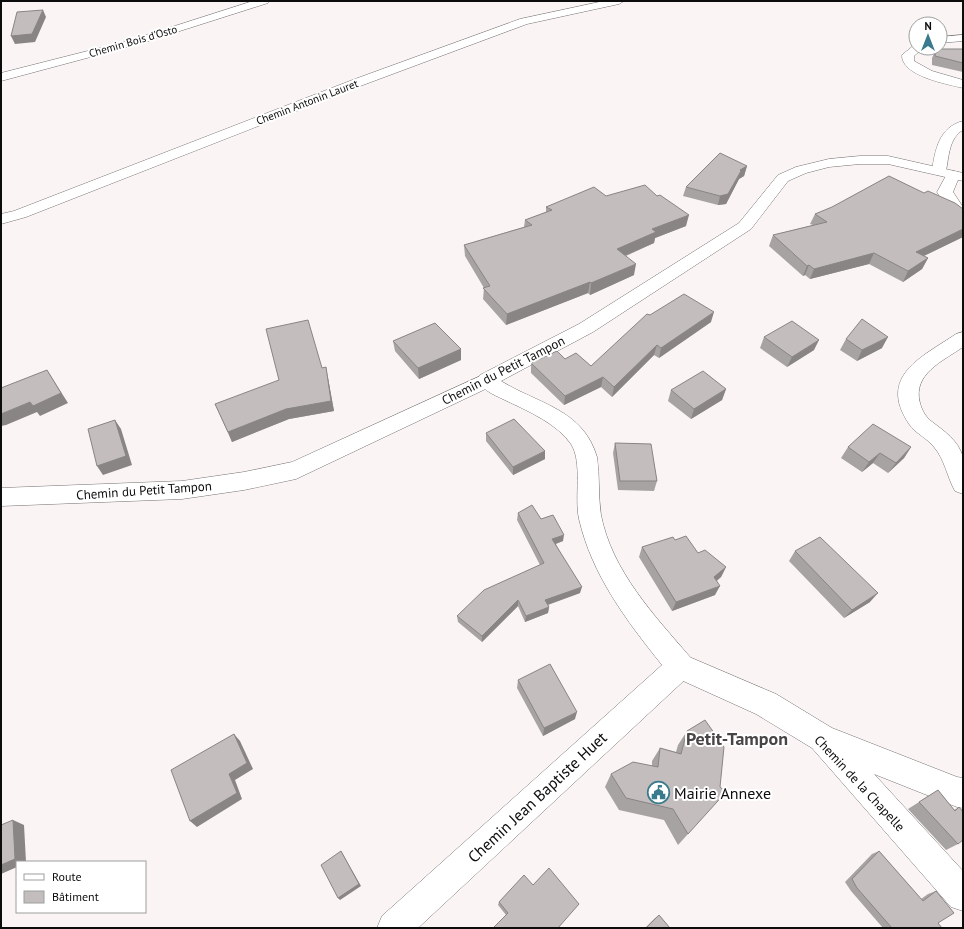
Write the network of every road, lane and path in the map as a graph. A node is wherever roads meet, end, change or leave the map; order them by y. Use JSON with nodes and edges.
{"nodes":[{"id":1,"x":264,"y":1,"type":"edge"},
{"id":2,"x":619,"y":1,"type":"edge"},
{"id":3,"x":963,"y":38,"type":"edge"},
{"id":4,"x":948,"y":39,"type":"edge"},
{"id":5,"x":908,"y":56,"type":"edge"},
{"id":6,"x":1,"y":77,"type":"edge"},
{"id":7,"x":963,"y":84,"type":"edge"},
{"id":8,"x":963,"y":125,"type":"edge"},
{"id":9,"x":952,"y":174,"type":"edge"},
{"id":10,"x":963,"y":215,"type":"edge"},
{"id":11,"x":1,"y":219,"type":"edge"},
{"id":12,"x":963,"y":338,"type":"edge"},
{"id":13,"x":487,"y":380,"type":"junction"},
{"id":14,"x":963,"y":485,"type":"edge"},
{"id":15,"x":1,"y":497,"type":"edge"},
{"id":16,"x":680,"y":666,"type":"junction"},
{"id":17,"x":822,"y":738,"type":"junction"},
{"id":18,"x":963,"y":793,"type":"edge"},
{"id":19,"x":963,"y":895,"type":"edge"},
{"id":20,"x":394,"y":928,"type":"edge"}],
"edges":[{"from":1,"to":6,"type":"street","name":"Chemin Bois d'Osto"},
{"from":2,"to":11,"type":"street","name":"Chemin Antonin Lauret"},
{"from":3,"to":4,"type":"street"},
{"from":5,"to":7,"type":"street"},
{"from":8,"to":9,"type":"street"},
{"from":9,"to":10,"type":"street"},
{"from":9,"to":13,"type":"street","name":"Chemin du Petit Tampon"},
{"from":12,"to":14,"type":"street"},
{"from":13,"to":15,"type":"street","name":"Chemin du Petit Tampon"},
{"from":13,"to":16,"type":"street","name":"Chemin de la Chapelle"},
{"from":16,"to":17,"type":"street","name":"Chemin de la Chapelle"},
{"from":16,"to":20,"type":"street","name":"Chemin Jean Baptiste Huet"},
{"from":17,"to":18,"type":"street"},
{"from":17,"to":19,"type":"street","name":"Chemin de la Chapelle"}]}
